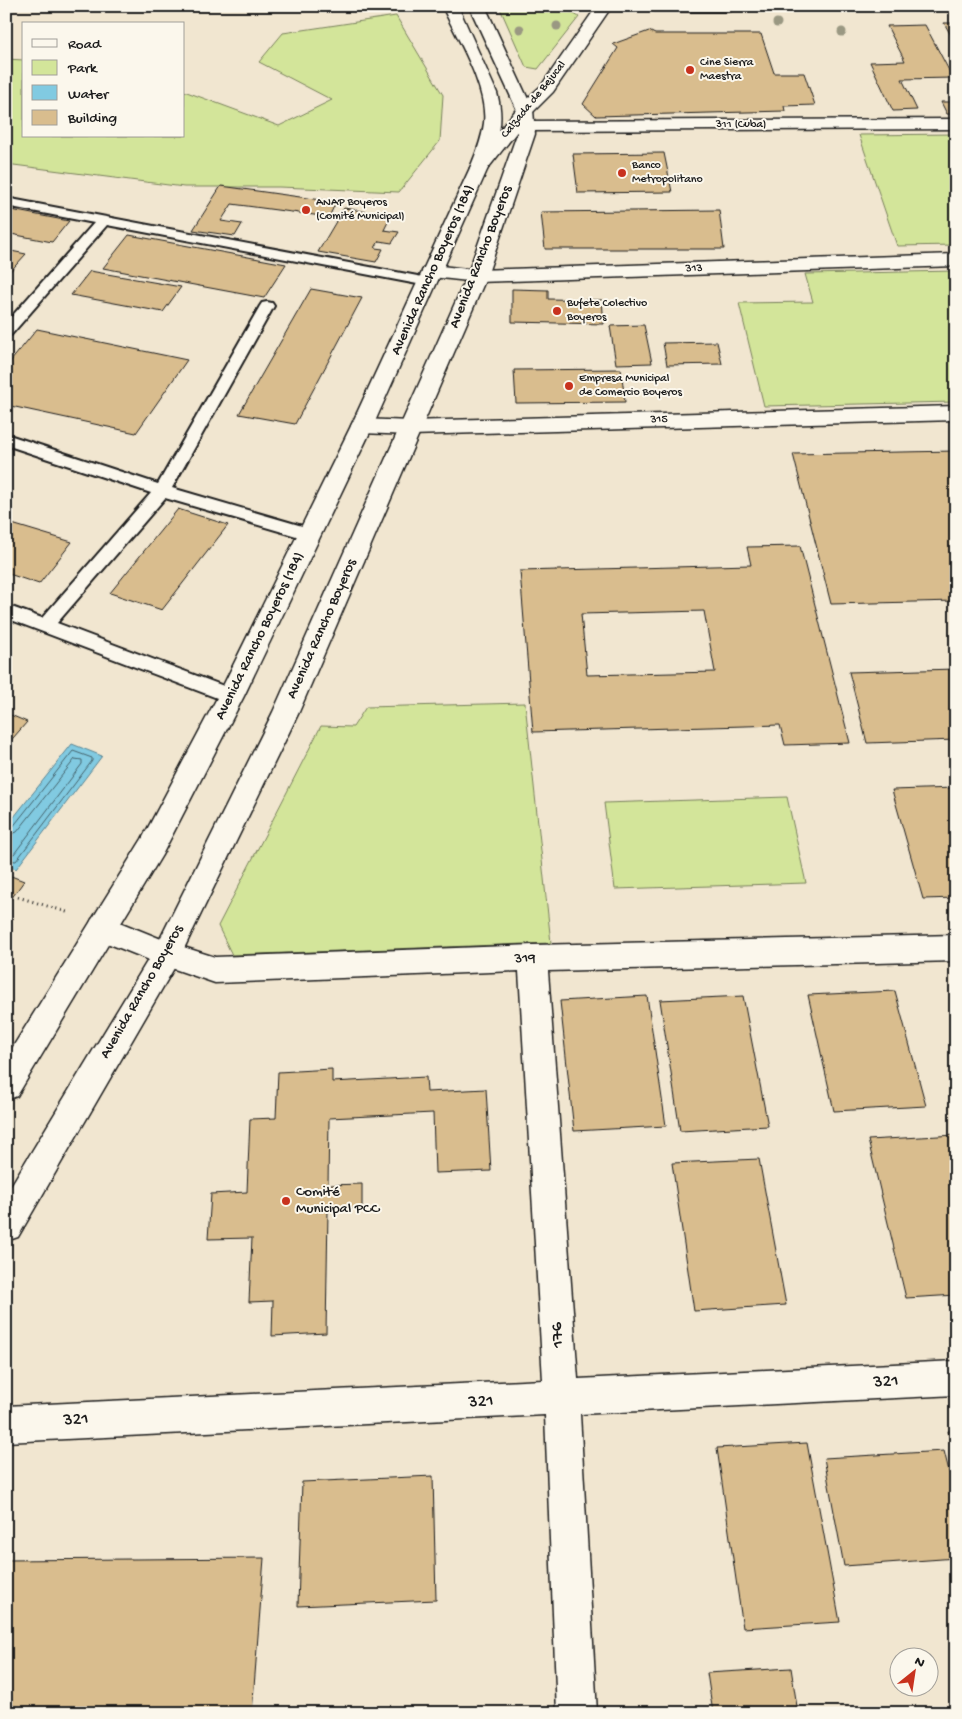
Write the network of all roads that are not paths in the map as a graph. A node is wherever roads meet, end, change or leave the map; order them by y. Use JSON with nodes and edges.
{"nodes":[{"id":1,"x":450,"y":6,"type":"edge"},
{"id":2,"x":477,"y":6,"type":"edge"},
{"id":3,"x":605,"y":6,"type":"edge"},
{"id":4,"x":655,"y":6,"type":"edge"},
{"id":5,"x":730,"y":6,"type":"edge"},
{"id":6,"x":526,"y":118,"type":"junction"},
{"id":7,"x":956,"y":124,"type":"edge"},
{"id":8,"x":479,"y":168,"type":"junction"},
{"id":9,"x":6,"y":202,"type":"edge"},
{"id":10,"x":103,"y":221,"type":"junction"},
{"id":11,"x":956,"y":260,"type":"edge"},
{"id":12,"x":477,"y":276,"type":"junction"},
{"id":13,"x":430,"y":277,"type":"junction"},
{"id":14,"x":268,"y":306,"type":"dead end"},
{"id":15,"x":6,"y":332,"type":"edge"},
{"id":16,"x":956,"y":412,"type":"edge"},
{"id":17,"x":362,"y":426,"type":"junction"},
{"id":18,"x":410,"y":428,"type":"junction"},
{"id":19,"x":6,"y":439,"type":"edge"},
{"id":20,"x":162,"y":491,"type":"junction"},
{"id":21,"x":310,"y":534,"type":"junction"},
{"id":22,"x":6,"y":611,"type":"edge"},
{"id":23,"x":46,"y":625,"type":"junction"},
{"id":24,"x":231,"y":696,"type":"junction"},
{"id":25,"x":103,"y":926,"type":"junction"},
{"id":26,"x":956,"y":948,"type":"edge"},
{"id":27,"x":167,"y":954,"type":"junction"},
{"id":28,"x":533,"y":958,"type":"junction"},
{"id":29,"x":6,"y":1086,"type":"edge"},
{"id":30,"x":6,"y":1224,"type":"edge"},
{"id":31,"x":956,"y":1378,"type":"edge"},
{"id":32,"x":562,"y":1398,"type":"junction"},
{"id":33,"x":6,"y":1424,"type":"edge"},
{"id":34,"x":577,"y":1713,"type":"edge"}],
"edges":[{"from":1,"to":8,"type":"main road"},
{"from":2,"to":6,"type":"main road"},
{"from":3,"to":6,"type":"main road","name":"Calzada de Bejucal"},
{"from":4,"to":5,"type":"main road"},
{"from":6,"to":7,"type":"main road","name":"311 (Cuba)"},
{"from":6,"to":8,"type":"main road","name":"Calzada de Bejucal"},
{"from":6,"to":12,"type":"main road","name":"Avenida Rancho Boyeros"},
{"from":8,"to":13,"type":"main road","name":"Avenida Rancho Boyeros (184)"},
{"from":9,"to":10,"type":"lane"},
{"from":10,"to":13,"type":"lane"},
{"from":10,"to":15,"type":"lane"},
{"from":11,"to":12,"type":"main road","name":"313"},
{"from":12,"to":13,"type":"main road","name":"313"},
{"from":12,"to":18,"type":"main road","name":"Avenida Rancho Boyeros"},
{"from":13,"to":17,"type":"main road","name":"Avenida Rancho Boyeros (184)"},
{"from":14,"to":20,"type":"lane"},
{"from":16,"to":18,"type":"main road","name":"315"},
{"from":17,"to":18,"type":"main road","name":"315"},
{"from":17,"to":21,"type":"main road","name":"Avenida Rancho Boyeros (184)"},
{"from":18,"to":27,"type":"main road","name":"Avenida Rancho Boyeros"},
{"from":19,"to":20,"type":"lane"},
{"from":20,"to":21,"type":"lane"},
{"from":20,"to":23,"type":"lane"},
{"from":21,"to":24,"type":"main road","name":"Avenida Rancho Boyeros (184)"},
{"from":22,"to":23,"type":"lane"},
{"from":23,"to":24,"type":"lane"},
{"from":24,"to":25,"type":"main road","name":"Avenida Rancho Boyeros (184)"},
{"from":25,"to":27,"type":"main road","name":"319"},
{"from":25,"to":29,"type":"main road","name":"Avenida Rancho Boyeros (184)"},
{"from":26,"to":28,"type":"main road","name":"319"},
{"from":27,"to":28,"type":"main road","name":"319"},
{"from":27,"to":30,"type":"main road","name":"Avenida Rancho Boyeros"},
{"from":28,"to":32,"type":"main road","name":"176"},
{"from":31,"to":32,"type":"main road","name":"321"},
{"from":32,"to":33,"type":"main road","name":"321"},
{"from":32,"to":34,"type":"main road","name":"176"}]}
